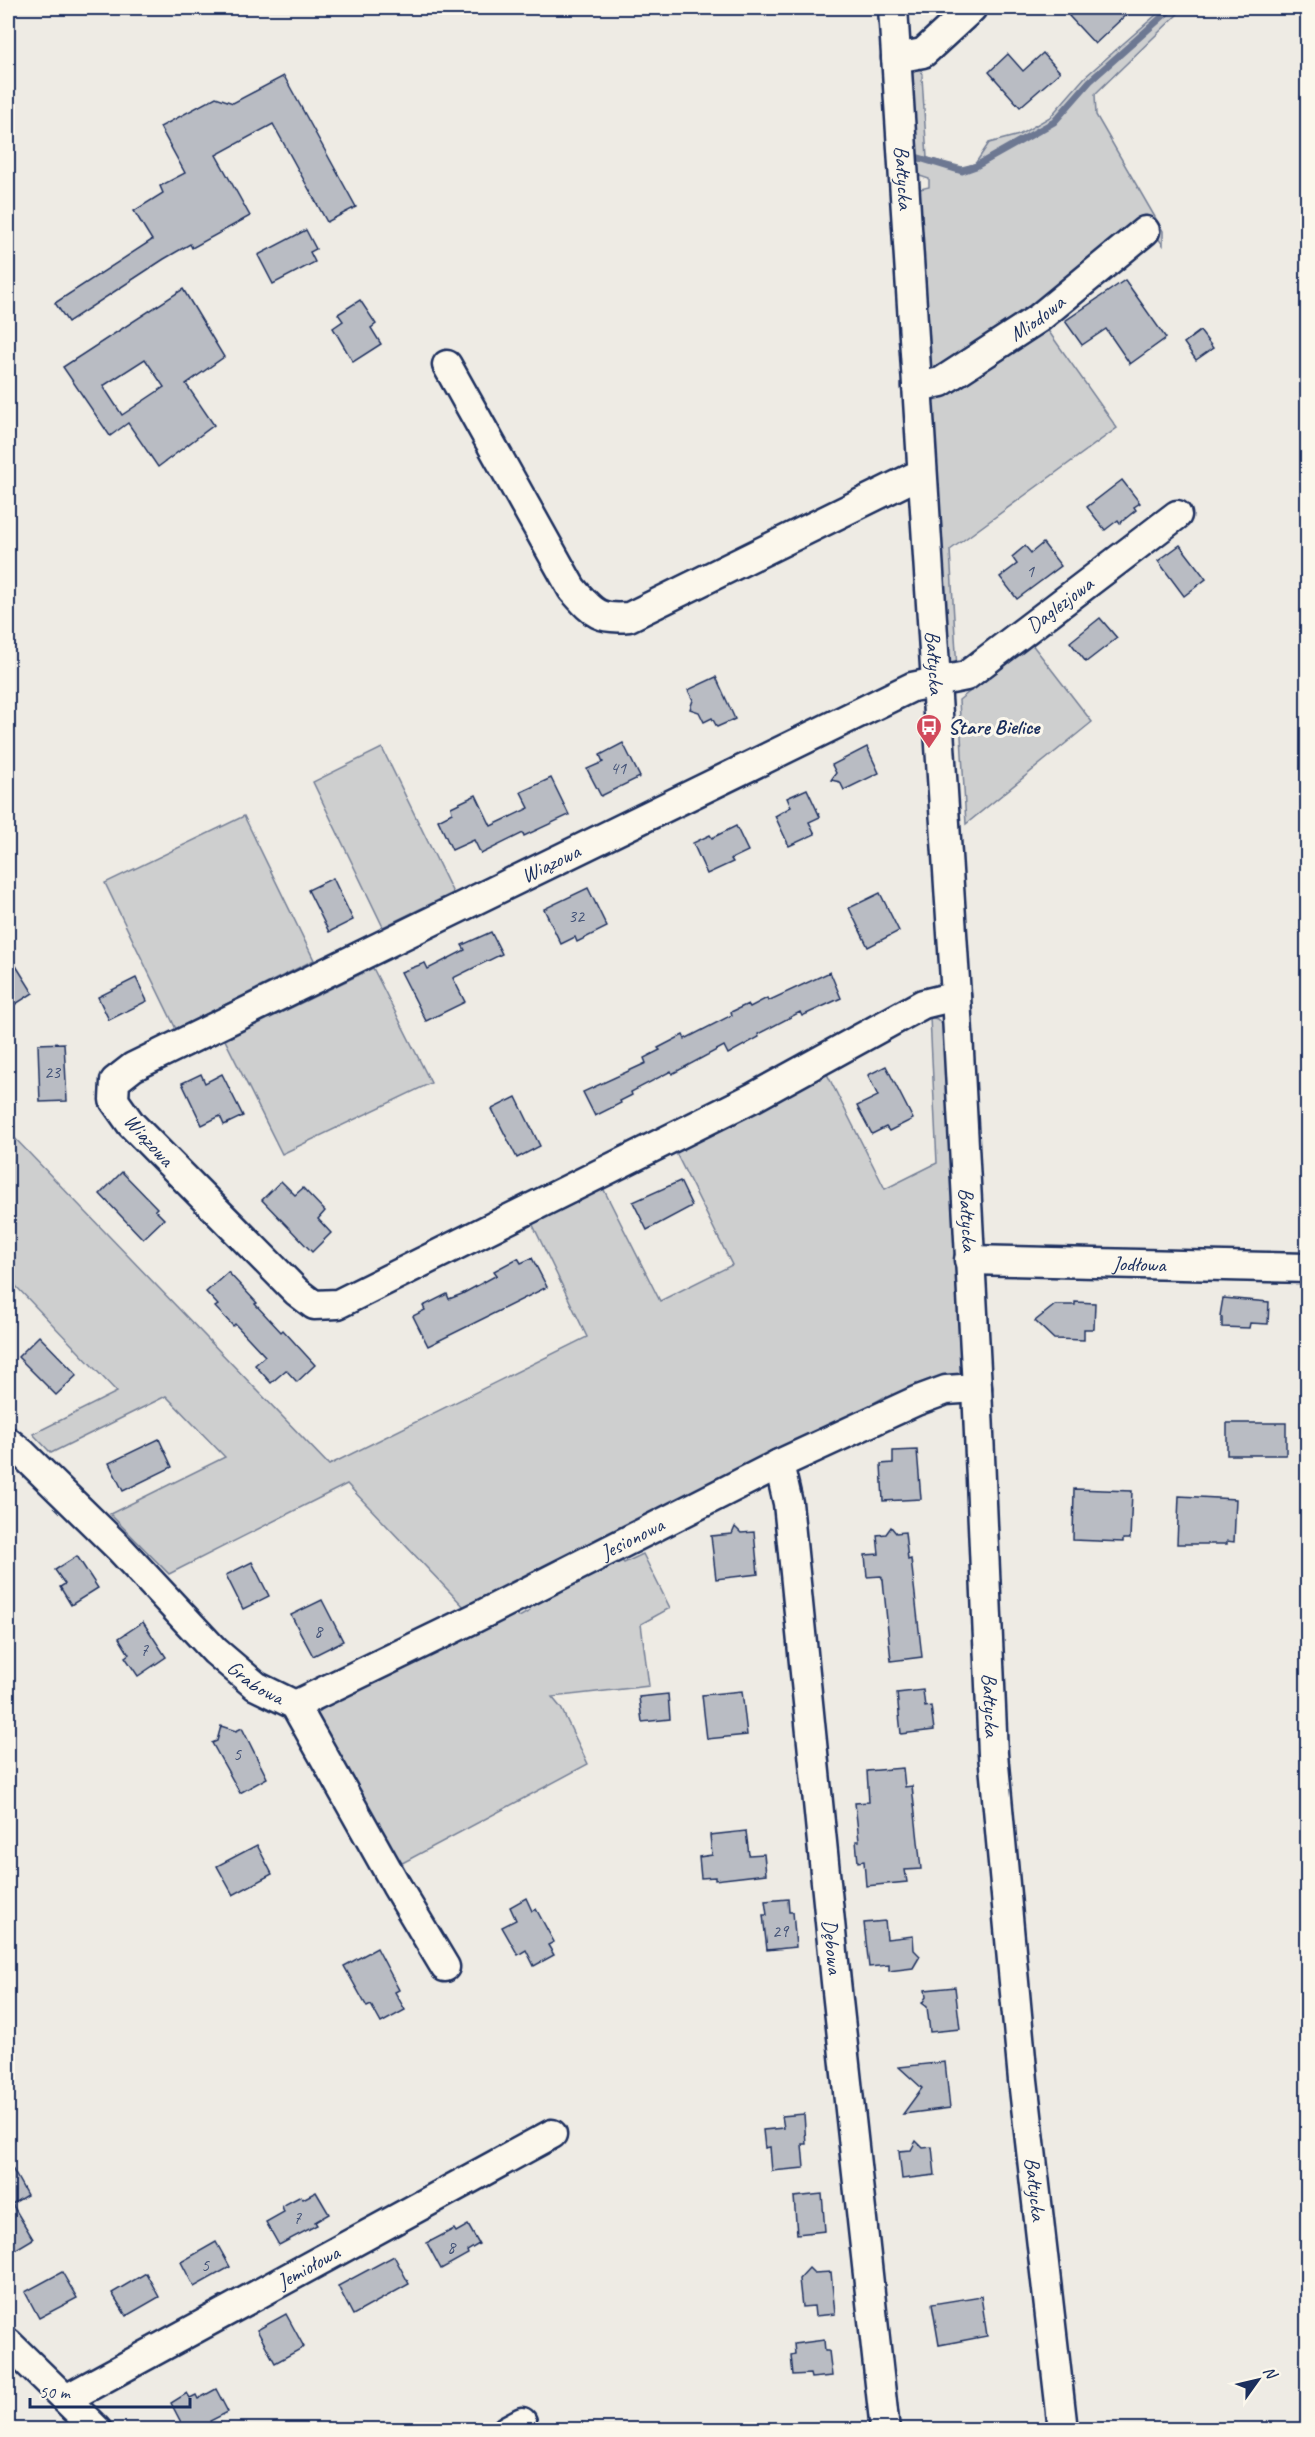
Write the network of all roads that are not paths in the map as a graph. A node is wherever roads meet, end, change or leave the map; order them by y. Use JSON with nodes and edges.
{"nodes":[{"id":1,"x":893,"y":8,"type":"edge"},
{"id":2,"x":972,"y":8,"type":"edge"},
{"id":3,"x":896,"y":58,"type":"junction"},
{"id":4,"x":1145,"y":231,"type":"dead end"},
{"id":5,"x":447,"y":365,"type":"dead end"},
{"id":6,"x":917,"y":387,"type":"junction"},
{"id":7,"x":922,"y":473,"type":"junction"},
{"id":8,"x":1177,"y":515,"type":"dead end"},
{"id":9,"x":937,"y":682,"type":"junction"},
{"id":10,"x":956,"y":996,"type":"junction"},
{"id":11,"x":969,"y":1260,"type":"junction"},
{"id":12,"x":1308,"y":1268,"type":"edge"},
{"id":13,"x":977,"y":1388,"type":"junction"},
{"id":14,"x":8,"y":1442,"type":"edge"},
{"id":15,"x":779,"y":1464,"type":"junction"},
{"id":16,"x":295,"y":1705,"type":"junction"},
{"id":17,"x":445,"y":1967,"type":"dead end"},
{"id":18,"x":552,"y":2134,"type":"dead end"},
{"id":19,"x":8,"y":2343,"type":"edge"},
{"id":20,"x":66,"y":2399,"type":"junction"},
{"id":21,"x":97,"y":2430,"type":"edge"},
{"id":22,"x":885,"y":2430,"type":"edge"},
{"id":23,"x":1063,"y":2430,"type":"edge"}],
"edges":[{"from":1,"to":3,"type":"street","name":"Bałtycka"},
{"from":2,"to":3,"type":"street"},
{"from":3,"to":6,"type":"street","name":"Bałtycka"},
{"from":4,"to":6,"type":"street","name":"Miodowa"},
{"from":5,"to":7,"type":"street"},
{"from":6,"to":7,"type":"street","name":"Bałtycka"},
{"from":7,"to":9,"type":"street","name":"Bałtycka"},
{"from":8,"to":9,"type":"street","name":"Daglezjowa"},
{"from":9,"to":10,"type":"street","name":"Bałtycka"},
{"from":9,"to":10,"type":"street","name":"Wiązowa"},
{"from":10,"to":11,"type":"street","name":"Bałtycka"},
{"from":11,"to":12,"type":"street","name":"Jodłowa"},
{"from":11,"to":13,"type":"street","name":"Bałtycka"},
{"from":13,"to":15,"type":"street","name":"Jesionowa"},
{"from":13,"to":23,"type":"street","name":"Bałtycka"},
{"from":14,"to":16,"type":"street","name":"Grabowa"},
{"from":15,"to":16,"type":"street","name":"Jesionowa"},
{"from":15,"to":22,"type":"street","name":"Dębowa"},
{"from":16,"to":17,"type":"street","name":"Grabowa"},
{"from":18,"to":20,"type":"street","name":"Jemiołowa"},
{"from":19,"to":20,"type":"street"},
{"from":20,"to":21,"type":"street"}]}
